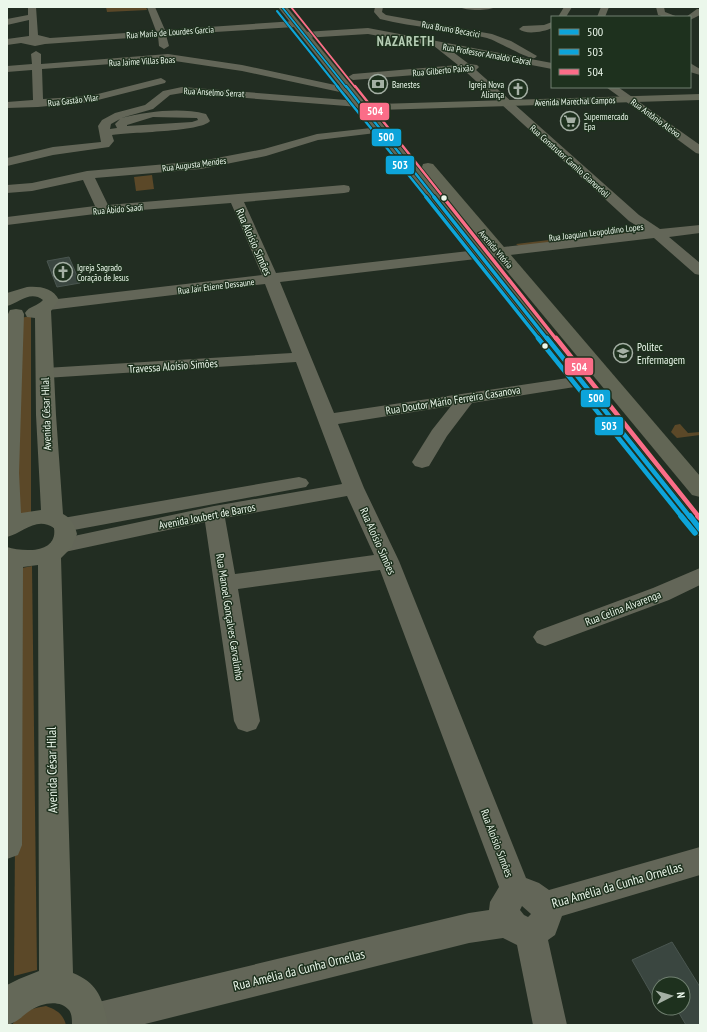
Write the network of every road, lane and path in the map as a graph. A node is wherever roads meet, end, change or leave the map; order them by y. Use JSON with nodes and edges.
{"nodes":[{"id":1,"x":32,"y":7,"type":"edge"},
{"id":2,"x":151,"y":7,"type":"edge"},
{"id":3,"x":282,"y":7,"type":"edge"},
{"id":4,"x":294,"y":7,"type":"edge"},
{"id":5,"x":379,"y":7,"type":"edge"},
{"id":6,"x":464,"y":7,"type":"edge"},
{"id":7,"x":491,"y":7,"type":"edge"},
{"id":8,"x":568,"y":7,"type":"edge"},
{"id":9,"x":660,"y":7,"type":"edge"},
{"id":10,"x":700,"y":11,"type":"edge"},
{"id":11,"x":563,"y":16,"type":"edge"},
{"id":12,"x":671,"y":16,"type":"edge"},
{"id":13,"x":691,"y":16,"type":"edge"},
{"id":14,"x":32,"y":17,"type":"junction"},
{"id":15,"x":7,"y":22,"type":"edge"},
{"id":16,"x":294,"y":22,"type":"junction"},
{"id":17,"x":435,"y":26,"type":"junction"},
{"id":18,"x":551,"y":26,"type":"edge"},
{"id":19,"x":465,"y":27,"type":"dead end"},
{"id":20,"x":523,"y":29,"type":"dead end"},
{"id":21,"x":161,"y":32,"type":"junction"},
{"id":22,"x":317,"y":34,"type":"junction"},
{"id":23,"x":304,"y":35,"type":"junction"},
{"id":24,"x":489,"y":36,"type":"junction"},
{"id":25,"x":35,"y":40,"type":"junction"},
{"id":26,"x":525,"y":40,"type":"dead end"},
{"id":27,"x":7,"y":43,"type":"edge"},
{"id":28,"x":438,"y":45,"type":"junction"},
{"id":29,"x":168,"y":58,"type":"junction"},
{"id":30,"x":517,"y":61,"type":"junction"},
{"id":31,"x":496,"y":65,"type":"dead end"},
{"id":32,"x":550,"y":65,"type":"edge"},
{"id":33,"x":482,"y":66,"type":"dead end"},
{"id":34,"x":36,"y":67,"type":"junction"},
{"id":35,"x":468,"y":68,"type":"junction"},
{"id":36,"x":7,"y":69,"type":"edge"},
{"id":37,"x":353,"y":78,"type":"junction"},
{"id":38,"x":161,"y":81,"type":"dead end"},
{"id":39,"x":612,"y":88,"type":"edge"},
{"id":40,"x":351,"y":95,"type":"junction"},
{"id":41,"x":700,"y":97,"type":"edge"},
{"id":42,"x":630,"y":100,"type":"junction"},
{"id":43,"x":38,"y":104,"type":"junction"},
{"id":44,"x":507,"y":104,"type":"junction"},
{"id":45,"x":7,"y":105,"type":"edge"},
{"id":46,"x":378,"y":107,"type":"junction"},
{"id":47,"x":122,"y":130,"type":"junction"},
{"id":48,"x":380,"y":130,"type":"junction"},
{"id":49,"x":106,"y":133,"type":"junction"},
{"id":50,"x":697,"y":146,"type":"edge"},
{"id":51,"x":7,"y":162,"type":"edge"},
{"id":52,"x":87,"y":175,"type":"junction"},
{"id":53,"x":7,"y":189,"type":"edge"},
{"id":54,"x":344,"y":189,"type":"dead end"},
{"id":55,"x":232,"y":199,"type":"junction"},
{"id":56,"x":103,"y":209,"type":"junction"},
{"id":57,"x":700,"y":220,"type":"edge"},
{"id":58,"x":7,"y":221,"type":"edge"},
{"id":59,"x":645,"y":228,"type":"junction"},
{"id":60,"x":700,"y":229,"type":"edge"},
{"id":61,"x":485,"y":248,"type":"junction"},
{"id":62,"x":700,"y":271,"type":"edge"},
{"id":63,"x":269,"y":275,"type":"junction"},
{"id":64,"x":700,"y":283,"type":"edge"},
{"id":65,"x":10,"y":303,"type":"edge"},
{"id":66,"x":47,"y":304,"type":"junction"},
{"id":67,"x":301,"y":357,"type":"junction"},
{"id":68,"x":45,"y":373,"type":"junction"},
{"id":69,"x":581,"y":381,"type":"junction"},
{"id":70,"x":466,"y":399,"type":"junction"},
{"id":71,"x":326,"y":420,"type":"junction"},
{"id":72,"x":422,"y":462,"type":"dead end"},
{"id":73,"x":352,"y":481,"type":"junction"},
{"id":74,"x":700,"y":490,"type":"edge"},
{"id":75,"x":214,"y":514,"type":"junction"},
{"id":76,"x":8,"y":529,"type":"edge"},
{"id":77,"x":700,"y":529,"type":"edge"},
{"id":78,"x":56,"y":536,"type":"junction"},
{"id":79,"x":9,"y":556,"type":"edge"},
{"id":80,"x":388,"y":562,"type":"junction"},
{"id":81,"x":700,"y":576,"type":"edge"},
{"id":82,"x":225,"y":583,"type":"junction"},
{"id":83,"x":545,"y":637,"type":"dead end"},
{"id":84,"x":247,"y":720,"type":"dead end"},
{"id":85,"x":7,"y":845,"type":"edge"},
{"id":86,"x":696,"y":863,"type":"edge"},
{"id":87,"x":525,"y":913,"type":"junction"},
{"id":88,"x":56,"y":986,"type":"junction"},
{"id":89,"x":7,"y":1008,"type":"edge"},
{"id":90,"x":90,"y":1023,"type":"edge"},
{"id":91,"x":550,"y":1025,"type":"edge"}],
"edges":[{"from":1,"to":14,"type":"street"},
{"from":2,"to":21,"type":"street"},
{"from":3,"to":16,"type":"main road","name":"Avenida Vitória"},
{"from":4,"to":22,"type":"main road","name":"Avenida Vitória"},
{"from":5,"to":17,"type":"street","name":"Rua Bruno Becacici"},
{"from":6,"to":7,"type":"street"},
{"from":8,"to":11,"type":"street"},
{"from":9,"to":12,"type":"street"},
{"from":10,"to":13,"type":"street"},
{"from":14,"to":15,"type":"street"},
{"from":14,"to":25,"type":"street"},
{"from":16,"to":21,"type":"street","name":"Rua Maria de Lourdes Garcia"},
{"from":16,"to":23,"type":"main road","name":"Avenida Vitória"},
{"from":17,"to":19,"type":"street"},
{"from":17,"to":24,"type":"street","name":"Rua Bruno Becacici"},
{"from":18,"to":20,"type":"street"},
{"from":21,"to":25,"type":"street","name":"Rua Maria de Lourdes Garcia"},
{"from":21,"to":29,"type":"street"},
{"from":22,"to":23,"type":"street","name":"Rua Professor Arnaldo Cabral"},
{"from":22,"to":28,"type":"street","name":"Rua Professor Arnaldo Cabral"},
{"from":22,"to":37,"type":"main road","name":"Avenida Vitória"},
{"from":23,"to":40,"type":"main road","name":"Avenida Vitória"},
{"from":24,"to":26,"type":"street"},
{"from":24,"to":32,"type":"street","name":"Rua Bruno Becacici"},
{"from":25,"to":27,"type":"street","name":"Rua Maria de Lourdes Garcia"},
{"from":25,"to":34,"type":"street"},
{"from":28,"to":30,"type":"street","name":"Rua Professor Arnaldo Cabral"},
{"from":28,"to":35,"type":"street","name":"Rua Construtor Camilo Gianordoli"},
{"from":29,"to":34,"type":"street","name":"Rua Jaime Villas Boas"},
{"from":29,"to":40,"type":"street","name":"Rua Jaime Villas Boas"},
{"from":30,"to":31,"type":"street"},
{"from":30,"to":32,"type":"street","name":"Rua Professor Arnaldo Cabral"},
{"from":33,"to":35,"type":"street","name":"Rua Gilberto Paixão"},
{"from":34,"to":36,"type":"street","name":"Rua Jaime Villas Boas"},
{"from":34,"to":43,"type":"street"},
{"from":35,"to":37,"type":"street","name":"Rua Gilberto Paixão"},
{"from":35,"to":44,"type":"street","name":"Rua Construtor Camilo Gianordoli"},
{"from":37,"to":46,"type":"main road","name":"Avenida Vitória"},
{"from":38,"to":43,"type":"street","name":"Rua Gastão Vilar"},
{"from":39,"to":42,"type":"street","name":"Rua Antônio Aleixo"},
{"from":40,"to":46,"type":"main road"},
{"from":40,"to":48,"type":"main road","name":"Avenida Vitória"},
{"from":40,"to":49,"type":"street","name":"Rua Anselmo Serrat"},
{"from":41,"to":42,"type":"street","name":"Avenida Marechal Campos"},
{"from":42,"to":44,"type":"street","name":"Avenida Marechal Campos"},
{"from":42,"to":50,"type":"street","name":"Rua Antônio Aleixo"},
{"from":43,"to":45,"type":"street","name":"Rua Gastão Vilar"},
{"from":44,"to":46,"type":"street","name":"Avenida Marechal Campos"},
{"from":44,"to":59,"type":"street","name":"Rua Construtor Camilo Gianordoli"},
{"from":46,"to":61,"type":"main road","name":"Avenida Vitória"},
{"from":47,"to":47,"type":"street"},
{"from":47,"to":49,"type":"street"},
{"from":48,"to":52,"type":"street","name":"Rua Augusta Mendes"},
{"from":48,"to":61,"type":"main road","name":"Avenida Vitória"},
{"from":49,"to":51,"type":"street","name":"Rua Anselmo Serrat"},
{"from":52,"to":53,"type":"street","name":"Rua Augusta Mendes"},
{"from":52,"to":56,"type":"street"},
{"from":54,"to":55,"type":"street","name":"Rua Ábido Saadi"},
{"from":55,"to":56,"type":"street","name":"Rua Ábido Saadi"},
{"from":55,"to":63,"type":"street","name":"Rua Aloísio Simões"},
{"from":56,"to":58,"type":"street","name":"Rua Ábido Saadi"},
{"from":57,"to":59,"type":"street","name":"Rua Joaquim Leopoldino Lopes"},
{"from":59,"to":60,"type":"street","name":"Rua Joaquim Leopoldino Lopes"},
{"from":59,"to":61,"type":"street","name":"Rua Joaquim Leopoldino Lopes"},
{"from":59,"to":62,"type":"street","name":"Rua Construtor Camilo Gianordoli"},
{"from":59,"to":64,"type":"street","name":"Rua Construtor Camilo Gianordoli"},
{"from":61,"to":63,"type":"street","name":"Rua Jair Etiene Dessaune"},
{"from":61,"to":69,"type":"main road","name":"Avenida Vitória"},
{"from":61,"to":74,"type":"main road","name":"Avenida Vitória"},
{"from":63,"to":66,"type":"street","name":"Rua Jair Etiene Dessaune"},
{"from":63,"to":67,"type":"street","name":"Rua Aloísio Simões"},
{"from":65,"to":66,"type":"street"},
{"from":65,"to":76,"type":"street"},
{"from":66,"to":68,"type":"street","name":"Avenida César Hilal"},
{"from":67,"to":68,"type":"street","name":"Travessa Aloísio Simões"},
{"from":67,"to":71,"type":"street","name":"Rua Aloísio Simões"},
{"from":68,"to":78,"type":"street","name":"Avenida César Hilal"},
{"from":69,"to":70,"type":"street","name":"Rua Doutor Mário Ferreira Casanova"},
{"from":69,"to":77,"type":"main road","name":"Avenida Vitória"},
{"from":70,"to":71,"type":"street","name":"Rua Doutor Mário Ferreira Casanova"},
{"from":70,"to":72,"type":"street"},
{"from":71,"to":73,"type":"street","name":"Rua Aloísio Simões"},
{"from":73,"to":75,"type":"street","name":"Avenida Joubert de Barros"},
{"from":73,"to":78,"type":"street","name":"Avenida Joubert de Barros"},
{"from":73,"to":80,"type":"street","name":"Rua Aloísio Simões"},
{"from":75,"to":78,"type":"street","name":"Avenida Joubert de Barros"},
{"from":75,"to":82,"type":"street","name":"Rua Manoel Gonçalves Carvalinho"},
{"from":76,"to":78,"type":"street"},
{"from":78,"to":79,"type":"street"},
{"from":78,"to":88,"type":"street","name":"Avenida César Hilal"},
{"from":79,"to":85,"type":"street"},
{"from":80,"to":82,"type":"street"},
{"from":80,"to":87,"type":"street","name":"Rua Aloísio Simões"},
{"from":81,"to":83,"type":"street","name":"Rua Celina Alvarenga"},
{"from":82,"to":84,"type":"street","name":"Rua Manoel Gonçalves Carvalinho"},
{"from":86,"to":87,"type":"street","name":"Rua Amélia da Cunha Ornellas"},
{"from":87,"to":90,"type":"street","name":"Rua Amélia da Cunha Ornellas"},
{"from":87,"to":91,"type":"street","name":"Rua Aloísio Simões"},
{"from":88,"to":89,"type":"street"},
{"from":88,"to":90,"type":"street"}]}
